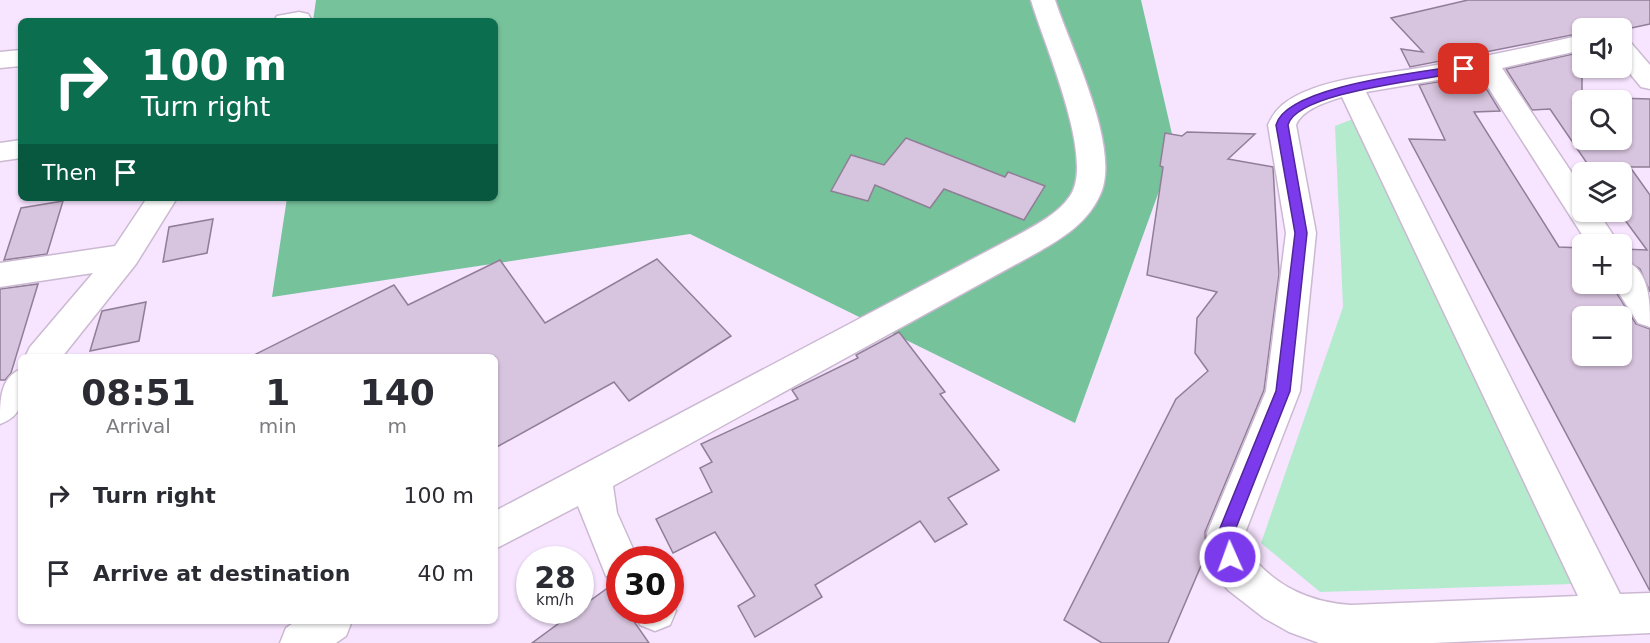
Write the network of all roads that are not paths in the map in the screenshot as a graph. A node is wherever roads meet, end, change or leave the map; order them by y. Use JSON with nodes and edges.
{"nodes":[{"id":1,"x":1043,"y":0,"type":"edge"},
{"id":2,"x":1572,"y":45,"type":"edge"},
{"id":3,"x":18,"y":58,"type":"edge"},
{"id":4,"x":0,"y":60,"type":"edge"},
{"id":5,"x":1632,"y":60,"type":"edge"},
{"id":6,"x":1486,"y":64,"type":"junction"},
{"id":7,"x":1650,"y":81,"type":"edge"},
{"id":8,"x":1351,"y":88,"type":"junction"},
{"id":9,"x":18,"y":149,"type":"edge"},
{"id":10,"x":0,"y":152,"type":"edge"},
{"id":11,"x":1572,"y":194,"type":"edge"},
{"id":12,"x":160,"y":201,"type":"edge"},
{"id":13,"x":125,"y":256,"type":"junction"},
{"id":14,"x":0,"y":275,"type":"edge"},
{"id":15,"x":1632,"y":286,"type":"edge"},
{"id":16,"x":1650,"y":314,"type":"edge"},
{"id":17,"x":44,"y":354,"type":"edge"},
{"id":18,"x":18,"y":387,"type":"edge"},
{"id":19,"x":0,"y":409,"type":"edge"},
{"id":20,"x":593,"y":480,"type":"junction"},
{"id":21,"x":498,"y":529,"type":"edge"},
{"id":22,"x":613,"y":546,"type":"edge"},
{"id":23,"x":1650,"y":613,"type":"edge"},
{"id":24,"x":1609,"y":616,"type":"junction"},
{"id":25,"x":327,"y":624,"type":"edge"},
{"id":26,"x":1315,"y":632,"type":"edge"},
{"id":27,"x":301,"y":643,"type":"edge"}],
"edges":[{"from":1,"to":20,"type":"street"},
{"from":2,"to":6,"type":"street"},
{"from":3,"to":4,"type":"street"},
{"from":5,"to":7,"type":"street"},
{"from":6,"to":8,"type":"street"},
{"from":6,"to":11,"type":"street"},
{"from":8,"to":24,"type":"street"},
{"from":8,"to":26,"type":"street"},
{"from":9,"to":10,"type":"street"},
{"from":12,"to":13,"type":"street"},
{"from":13,"to":14,"type":"street"},
{"from":13,"to":17,"type":"street"},
{"from":15,"to":16,"type":"street"},
{"from":18,"to":19,"type":"street"},
{"from":20,"to":21,"type":"street"},
{"from":20,"to":22,"type":"street"},
{"from":23,"to":24,"type":"street"},
{"from":24,"to":26,"type":"street"},
{"from":25,"to":27,"type":"street"}]}
